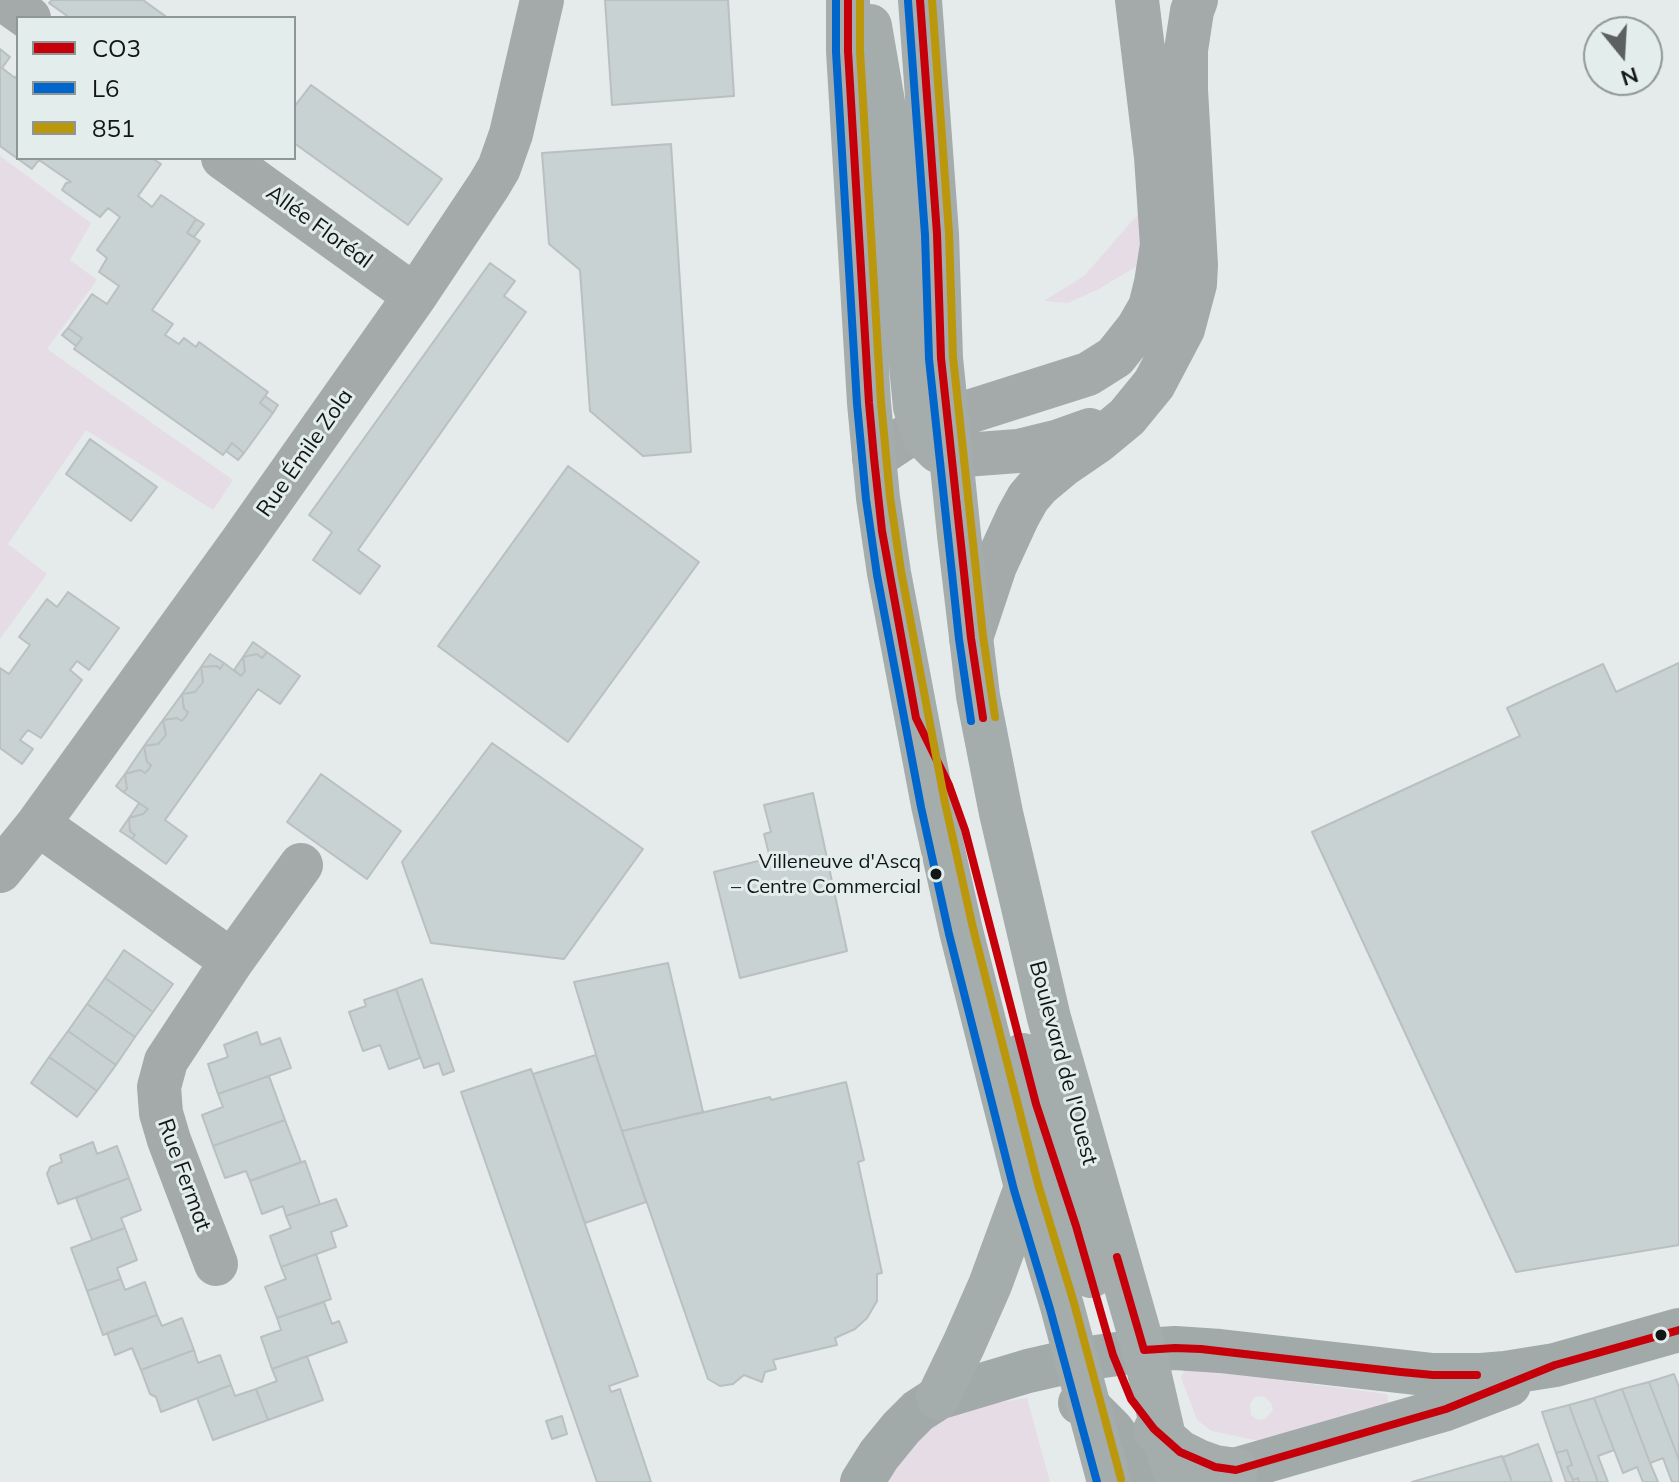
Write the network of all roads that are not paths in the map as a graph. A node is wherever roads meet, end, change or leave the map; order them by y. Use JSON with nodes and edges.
{"nodes":[{"id":1,"x":4,"y":0,"type":"edge"},
{"id":2,"x":542,"y":0,"type":"edge"},
{"id":3,"x":848,"y":0,"type":"edge"},
{"id":4,"x":865,"y":0,"type":"edge"},
{"id":5,"x":920,"y":0,"type":"edge"},
{"id":6,"x":1137,"y":0,"type":"edge"},
{"id":7,"x":1196,"y":0,"type":"edge"},
{"id":8,"x":26,"y":16,"type":"edge"},
{"id":9,"x":226,"y":160,"type":"edge"},
{"id":10,"x":415,"y":296,"type":"junction"},
{"id":11,"x":1154,"y":384,"type":"junction"},
{"id":12,"x":940,"y":434,"type":"junction"},
{"id":13,"x":874,"y":458,"type":"junction"},
{"id":14,"x":971,"y":638,"type":"junction"},
{"id":15,"x":916,"y":718,"type":"junction"},
{"id":16,"x":38,"y":824,"type":"junction"},
{"id":17,"x":301,"y":865,"type":"dead end"},
{"id":18,"x":0,"y":871,"type":"edge"},
{"id":19,"x":232,"y":961,"type":"junction"},
{"id":20,"x":1026,"y":1187,"type":"junction"},
{"id":21,"x":216,"y":1264,"type":"dead end"},
{"id":22,"x":1679,"y":1330,"type":"edge"},
{"id":23,"x":1111,"y":1355,"type":"junction"},
{"id":24,"x":1555,"y":1365,"type":"junction"},
{"id":25,"x":938,"y":1398,"type":"junction"},
{"id":26,"x":1089,"y":1407,"type":"junction"},
{"id":27,"x":1165,"y":1441,"type":"junction"},
{"id":28,"x":1236,"y":1470,"type":"junction"},
{"id":29,"x":862,"y":1482,"type":"edge"},
{"id":30,"x":1109,"y":1482,"type":"edge"},
{"id":31,"x":1138,"y":1482,"type":"edge"},
{"id":32,"x":1178,"y":1482,"type":"edge"},
{"id":33,"x":1193,"y":1482,"type":"edge"}],
"edges":[{"from":1,"to":8,"type":"street"},
{"from":2,"to":10,"type":"street","name":"Rue Émile Zola"},
{"from":3,"to":13,"type":"main road","name":"Boulevard de l'Ouest"},
{"from":4,"to":12,"type":"main road"},
{"from":5,"to":12,"type":"main road","name":"Boulevard de l'Ouest"},
{"from":6,"to":12,"type":"street"},
{"from":7,"to":11,"type":"street"},
{"from":9,"to":10,"type":"street","name":"Allée Floréal"},
{"from":10,"to":16,"type":"street","name":"Rue Émile Zola"},
{"from":11,"to":12,"type":"street"},
{"from":11,"to":14,"type":"street","name":"Boulevard de l'Ouest"},
{"from":12,"to":13,"type":"street"},
{"from":12,"to":14,"type":"main road","name":"Boulevard de l'Ouest"},
{"from":13,"to":15,"type":"main road","name":"Boulevard de l'Ouest"},
{"from":14,"to":23,"type":"main road","name":"Boulevard de l'Ouest"},
{"from":15,"to":20,"type":"main road","name":"Boulevard de l'Ouest"},
{"from":15,"to":23,"type":"main road"},
{"from":16,"to":18,"type":"street","name":"Rue Émile Zola"},
{"from":16,"to":19,"type":"street"},
{"from":17,"to":19,"type":"street","name":"Rue Fermat"},
{"from":19,"to":21,"type":"street","name":"Rue Fermat"},
{"from":20,"to":23,"type":"main road","name":"Boulevard de l'Ouest"},
{"from":20,"to":25,"type":"main road"},
{"from":22,"to":24,"type":"street"},
{"from":23,"to":24,"type":"street"},
{"from":23,"to":25,"type":"street"},
{"from":23,"to":26,"type":"main road","name":"Boulevard de l'Ouest"},
{"from":23,"to":27,"type":"main road"},
{"from":24,"to":28,"type":"street"},
{"from":25,"to":26,"type":"street","name":"Boulevard de l'Ouest"},
{"from":25,"to":29,"type":"street"},
{"from":26,"to":30,"type":"main road","name":"Boulevard de l'Ouest"},
{"from":26,"to":31,"type":"street","name":"Boulevard de l'Ouest"},
{"from":27,"to":28,"type":"main road"},
{"from":27,"to":32,"type":"main road"},
{"from":28,"to":33,"type":"street"}]}
